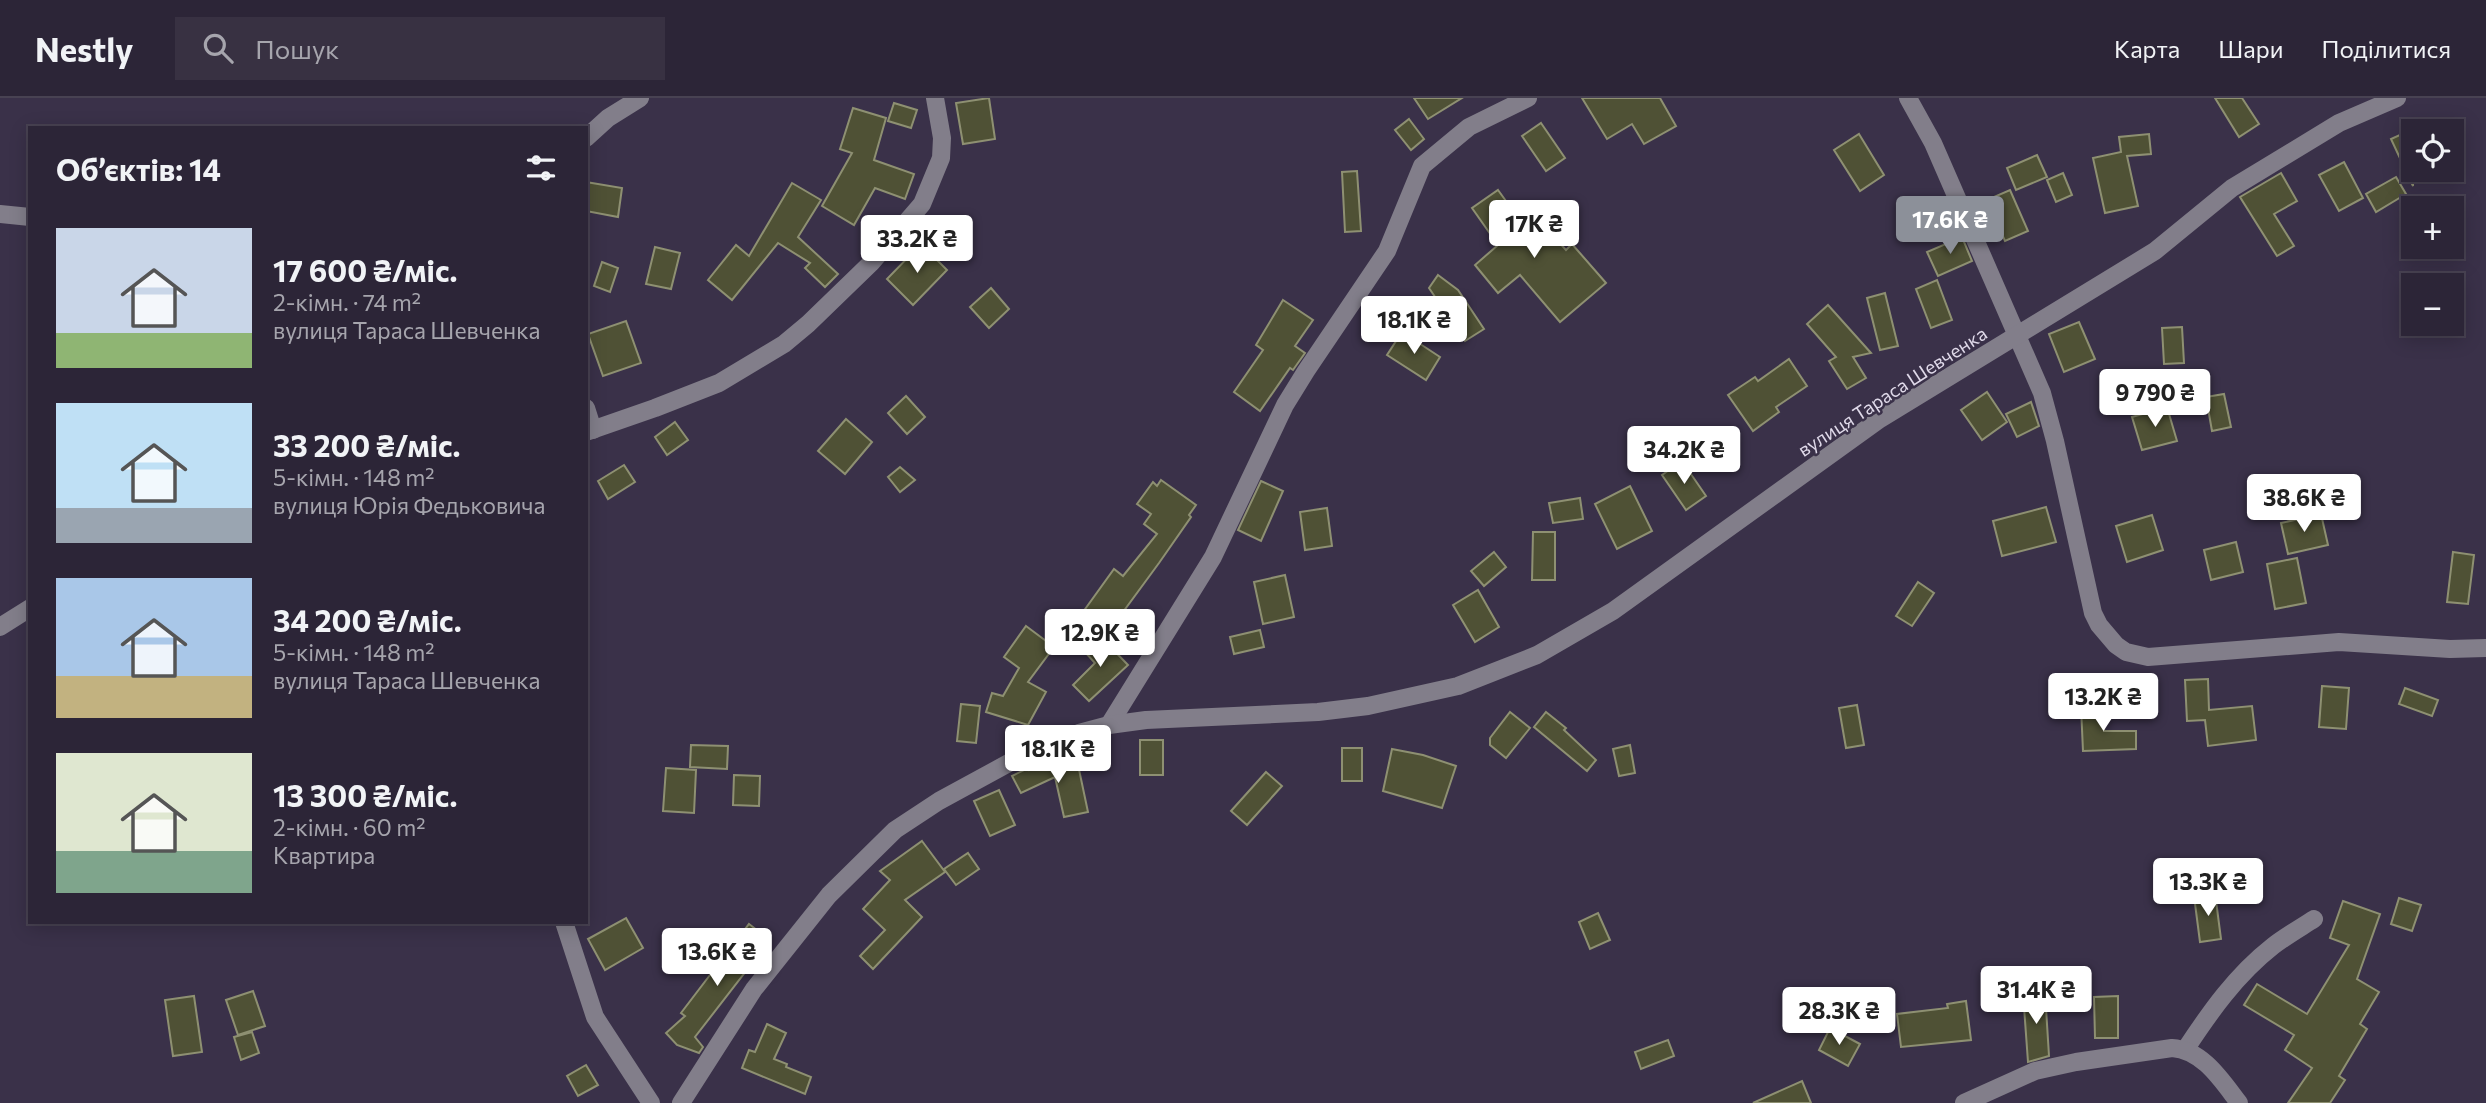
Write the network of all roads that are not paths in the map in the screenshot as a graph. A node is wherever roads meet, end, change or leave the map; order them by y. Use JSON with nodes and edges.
{"nodes":[{"id":1,"x":640,"y":98,"type":"edge"},
{"id":2,"x":935,"y":98,"type":"edge"},
{"id":3,"x":1528,"y":98,"type":"edge"},
{"id":4,"x":1908,"y":98,"type":"edge"},
{"id":5,"x":2397,"y":98,"type":"edge"},
{"id":6,"x":588,"y":136,"type":"edge"},
{"id":7,"x":0,"y":214,"type":"edge"},
{"id":8,"x":28,"y":217,"type":"edge"},
{"id":9,"x":2017,"y":335,"type":"junction"},
{"id":10,"x":589,"y":431,"type":"edge"},
{"id":11,"x":28,"y":609,"type":"edge"},
{"id":12,"x":0,"y":627,"type":"edge"},
{"id":13,"x":2486,"y":648,"type":"edge"},
{"id":14,"x":1109,"y":725,"type":"junction"},
{"id":15,"x":2314,"y":919,"type":"dead end"},
{"id":16,"x":565,"y":924,"type":"edge"},
{"id":17,"x":2185,"y":1050,"type":"junction"},
{"id":18,"x":651,"y":1103,"type":"edge"},
{"id":19,"x":681,"y":1103,"type":"edge"},
{"id":20,"x":1964,"y":1103,"type":"edge"},
{"id":21,"x":2239,"y":1103,"type":"edge"}],
"edges":[{"from":1,"to":6,"type":"street"},
{"from":2,"to":10,"type":"street"},
{"from":3,"to":14,"type":"street"},
{"from":4,"to":9,"type":"street"},
{"from":5,"to":9,"type":"street","name":"вулиця Тараса Шевченка"},
{"from":7,"to":8,"type":"street"},
{"from":9,"to":13,"type":"street"},
{"from":9,"to":14,"type":"street","name":"вулиця Тараса Шевченка"},
{"from":11,"to":12,"type":"street"},
{"from":14,"to":19,"type":"street","name":"вулиця Тараса Шевченка"},
{"from":15,"to":17,"type":"street"},
{"from":16,"to":18,"type":"street"},
{"from":17,"to":20,"type":"street"},
{"from":17,"to":21,"type":"street"}]}
